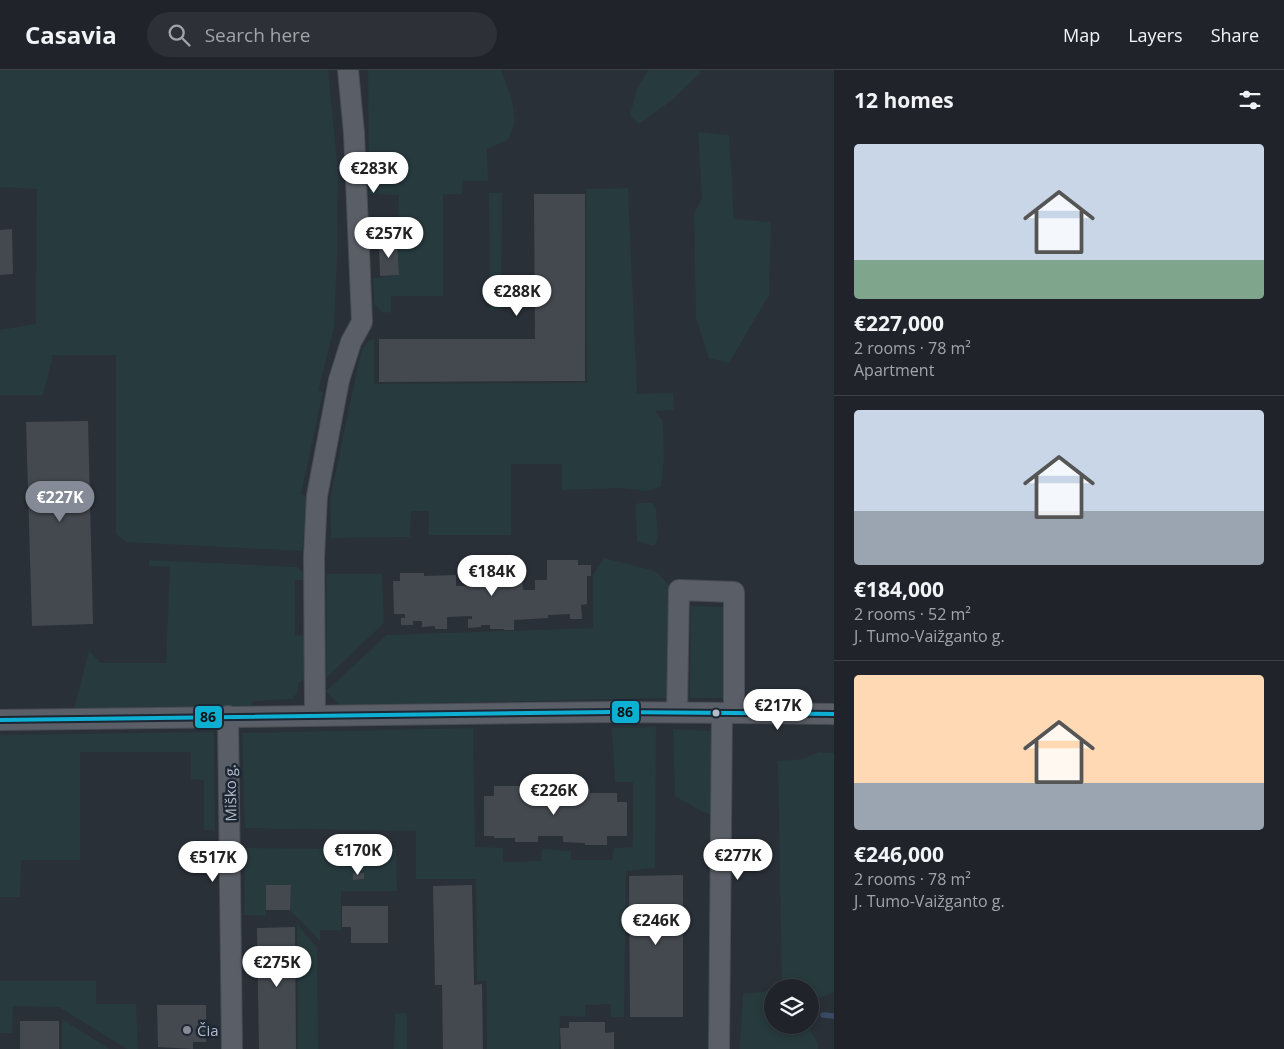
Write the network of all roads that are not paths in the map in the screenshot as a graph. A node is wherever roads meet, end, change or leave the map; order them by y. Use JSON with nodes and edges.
{"nodes":[{"id":1,"x":348,"y":70,"type":"edge"},
{"id":2,"x":678,"y":712,"type":"junction"},
{"id":3,"x":728,"y":713,"type":"junction"},
{"id":4,"x":834,"y":714,"type":"edge"},
{"id":5,"x":315,"y":715,"type":"junction"},
{"id":6,"x":228,"y":716,"type":"junction"},
{"id":7,"x":0,"y":720,"type":"edge"},
{"id":8,"x":232,"y":1049,"type":"edge"},
{"id":9,"x":719,"y":1049,"type":"edge"}],
"edges":[{"from":1,"to":5,"type":"street"},
{"from":2,"to":3,"type":"street"},
{"from":2,"to":3,"type":"street"},
{"from":2,"to":5,"type":"street"},
{"from":3,"to":4,"type":"street"},
{"from":3,"to":9,"type":"street"},
{"from":5,"to":6,"type":"street"},
{"from":6,"to":7,"type":"street"},
{"from":6,"to":8,"type":"street","name":"Miško g."}]}
